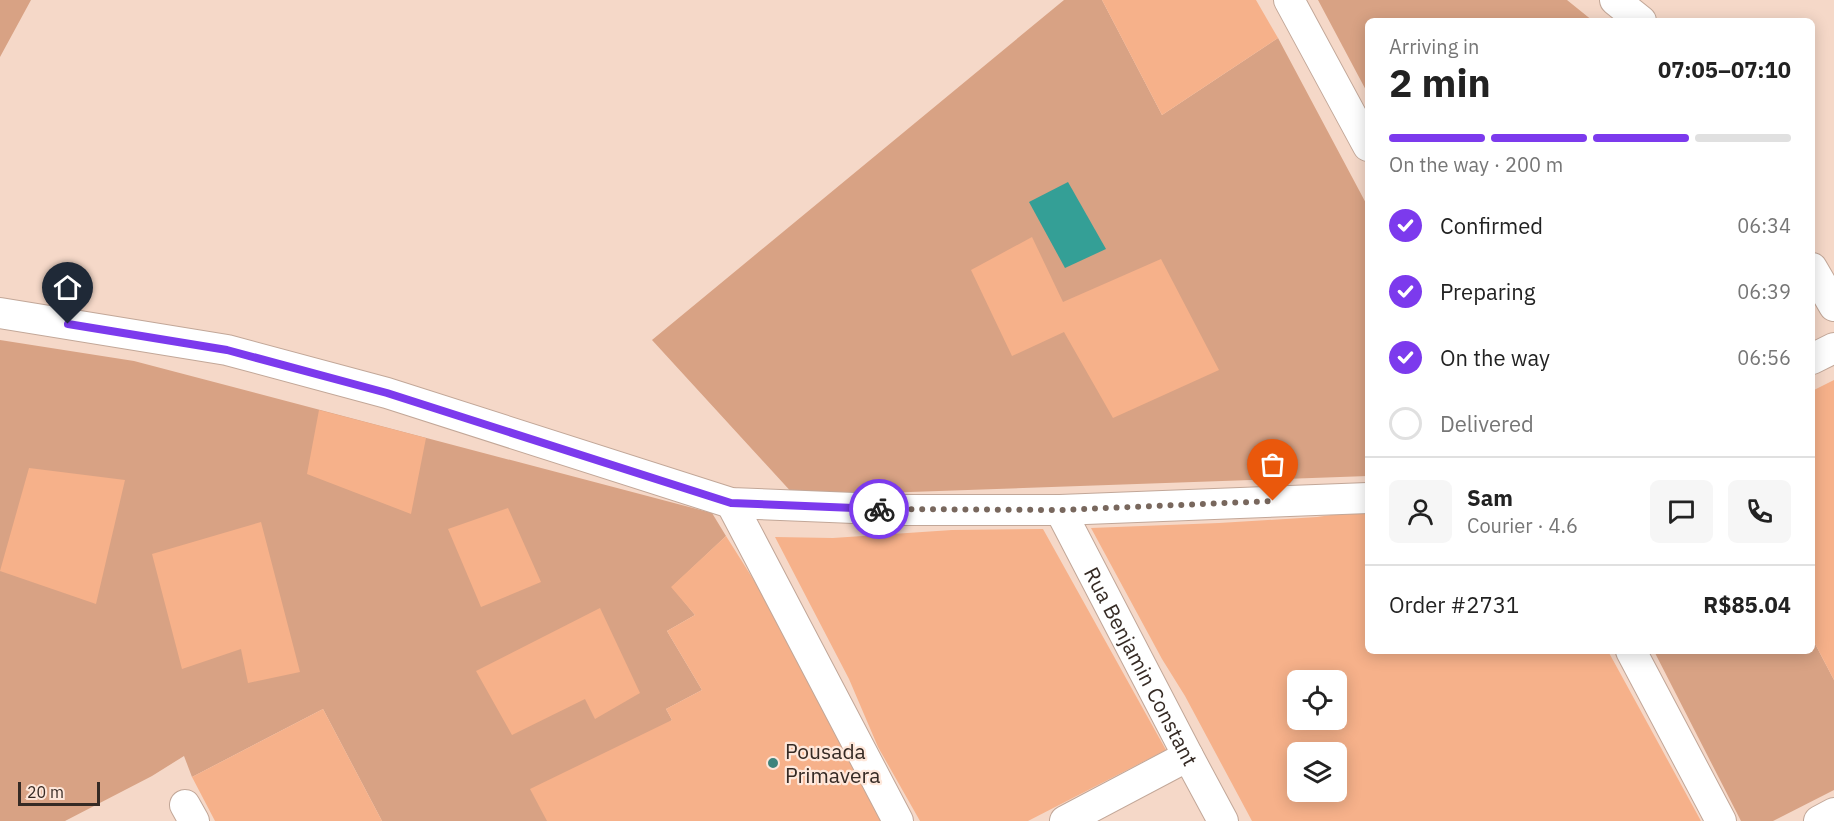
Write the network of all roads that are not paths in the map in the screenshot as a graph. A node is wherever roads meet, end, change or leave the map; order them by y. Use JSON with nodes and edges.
{"nodes":[{"id":1,"x":1288,"y":0,"type":"edge"},
{"id":2,"x":1615,"y":0,"type":"edge"},
{"id":3,"x":1637,"y":18,"type":"edge"},
{"id":4,"x":1365,"y":141,"type":"edge"},
{"id":5,"x":1815,"y":273,"type":"edge"},
{"id":6,"x":1834,"y":306,"type":"edge"},
{"id":7,"x":0,"y":313,"type":"edge"},
{"id":8,"x":1834,"y":348,"type":"edge"},
{"id":9,"x":1815,"y":358,"type":"edge"},
{"id":10,"x":1365,"y":498,"type":"edge"},
{"id":11,"x":731,"y":503,"type":"junction"},
{"id":12,"x":1060,"y":510,"type":"junction"},
{"id":13,"x":1633,"y":654,"type":"edge"},
{"id":14,"x":1188,"y":756,"type":"junction"},
{"id":15,"x":1834,"y":813,"type":"edge"},
{"id":16,"x":898,"y":821,"type":"edge"},
{"id":17,"x":1065,"y":821,"type":"edge"},
{"id":18,"x":1223,"y":821,"type":"edge"},
{"id":19,"x":1721,"y":821,"type":"edge"},
{"id":20,"x":1819,"y":821,"type":"edge"}],
"edges":[{"from":1,"to":4,"type":"street"},
{"from":2,"to":3,"type":"street"},
{"from":5,"to":6,"type":"street"},
{"from":7,"to":11,"type":"street"},
{"from":8,"to":9,"type":"street"},
{"from":10,"to":12,"type":"street"},
{"from":11,"to":12,"type":"street"},
{"from":11,"to":16,"type":"street"},
{"from":12,"to":14,"type":"street","name":"Rua Benjamin Constant"},
{"from":13,"to":19,"type":"street"},
{"from":14,"to":17,"type":"street"},
{"from":14,"to":18,"type":"street","name":"Rua Benjamin Constant"},
{"from":15,"to":20,"type":"street"}]}
